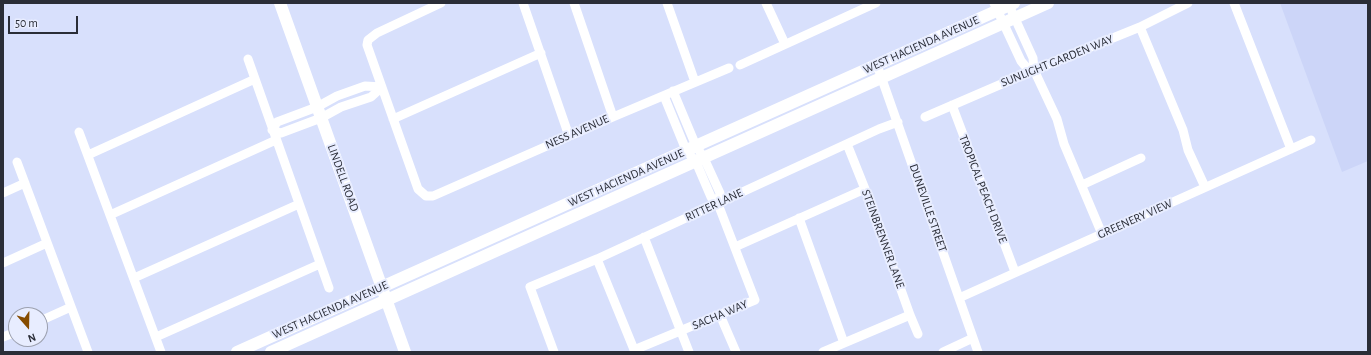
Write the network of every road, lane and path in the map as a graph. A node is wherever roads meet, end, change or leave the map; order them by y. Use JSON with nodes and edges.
{"nodes":[{"id":1,"x":280,"y":3,"type":"edge"},
{"id":2,"x":441,"y":3,"type":"edge"},
{"id":3,"x":523,"y":3,"type":"edge"},
{"id":4,"x":574,"y":3,"type":"edge"},
{"id":5,"x":667,"y":3,"type":"edge"},
{"id":6,"x":766,"y":3,"type":"edge"},
{"id":7,"x":876,"y":3,"type":"edge"},
{"id":8,"x":1048,"y":3,"type":"edge"},
{"id":9,"x":1188,"y":3,"type":"edge"},
{"id":10,"x":1234,"y":3,"type":"edge"},
{"id":11,"x":1005,"y":5,"type":"edge"},
{"id":12,"x":861,"y":6,"type":"edge"},
{"id":13,"x":1009,"y":20,"type":"junction"},
{"id":14,"x":1140,"y":27,"type":"junction"},
{"id":15,"x":785,"y":44,"type":"junction"},
{"id":16,"x":541,"y":53,"type":"junction"},
{"id":17,"x":248,"y":59,"type":"dead end"},
{"id":18,"x":740,"y":65,"type":"dead end"},
{"id":19,"x":877,"y":65,"type":"junction"},
{"id":20,"x":729,"y":68,"type":"dead end"},
{"id":21,"x":1034,"y":70,"type":"junction"},
{"id":22,"x":882,"y":78,"type":"junction"},
{"id":23,"x":255,"y":79,"type":"junction"},
{"id":24,"x":695,"y":82,"type":"junction"},
{"id":25,"x":382,"y":87,"type":"junction"},
{"id":26,"x":673,"y":91,"type":"junction"},
{"id":27,"x":664,"y":96,"type":"junction"},
{"id":28,"x":952,"y":105,"type":"junction"},
{"id":29,"x":317,"y":106,"type":"junction"},
{"id":30,"x":613,"y":117,"type":"junction"},
{"id":31,"x":925,"y":117,"type":"dead end"},
{"id":32,"x":322,"y":118,"type":"junction"},
{"id":33,"x":393,"y":119,"type":"junction"},
{"id":34,"x":898,"y":122,"type":"junction"},
{"id":35,"x":272,"y":130,"type":"junction"},
{"id":36,"x":79,"y":132,"type":"dead end"},
{"id":37,"x":569,"y":136,"type":"junction"},
{"id":38,"x":276,"y":140,"type":"junction"},
{"id":39,"x":1311,"y":140,"type":"dead end"},
{"id":40,"x":847,"y":144,"type":"junction"},
{"id":41,"x":691,"y":148,"type":"junction"},
{"id":42,"x":1291,"y":149,"type":"junction"},
{"id":43,"x":88,"y":155,"type":"junction"},
{"id":44,"x":1141,"y":158,"type":"dead end"},
{"id":45,"x":700,"y":160,"type":"junction"},
{"id":46,"x":17,"y":162,"type":"dead end"},
{"id":47,"x":25,"y":183,"type":"junction"},
{"id":48,"x":1082,"y":185,"type":"junction"},
{"id":49,"x":1205,"y":188,"type":"junction"},
{"id":50,"x":865,"y":189,"type":"junction"},
{"id":51,"x":3,"y":193,"type":"edge"},
{"id":52,"x":299,"y":204,"type":"junction"},
{"id":53,"x":718,"y":204,"type":"junction"},
{"id":54,"x":110,"y":215,"type":"junction"},
{"id":55,"x":799,"y":218,"type":"junction"},
{"id":56,"x":1102,"y":234,"type":"junction"},
{"id":57,"x":644,"y":238,"type":"junction"},
{"id":58,"x":47,"y":243,"type":"junction"},
{"id":59,"x":735,"y":247,"type":"junction"},
{"id":60,"x":597,"y":259,"type":"junction"},
{"id":61,"x":3,"y":262,"type":"edge"},
{"id":62,"x":320,"y":264,"type":"junction"},
{"id":63,"x":1015,"y":272,"type":"junction"},
{"id":64,"x":134,"y":278,"type":"junction"},
{"id":65,"x":383,"y":287,"type":"junction"},
{"id":66,"x":329,"y":288,"type":"dead end"},
{"id":67,"x":959,"y":298,"type":"junction"},
{"id":68,"x":387,"y":300,"type":"junction"},
{"id":69,"x":71,"y":307,"type":"junction"},
{"id":70,"x":720,"y":315,"type":"junction"},
{"id":71,"x":910,"y":315,"type":"junction"},
{"id":72,"x":48,"y":317,"type":"edge"},
{"id":73,"x":682,"y":332,"type":"junction"},
{"id":74,"x":918,"y":334,"type":"dead end"},
{"id":75,"x":156,"y":337,"type":"junction"},
{"id":76,"x":973,"y":338,"type":"junction"},
{"id":77,"x":844,"y":343,"type":"junction"},
{"id":78,"x":262,"y":347,"type":"edge"},
{"id":79,"x":634,"y":351,"type":"edge"},
{"id":80,"x":88,"y":352,"type":"edge"},
{"id":81,"x":161,"y":352,"type":"edge"},
{"id":82,"x":237,"y":352,"type":"edge"},
{"id":83,"x":271,"y":352,"type":"edge"},
{"id":84,"x":405,"y":352,"type":"edge"},
{"id":85,"x":554,"y":352,"type":"edge"},
{"id":86,"x":689,"y":352,"type":"edge"},
{"id":87,"x":736,"y":352,"type":"edge"},
{"id":88,"x":823,"y":352,"type":"edge"},
{"id":89,"x":943,"y":352,"type":"edge"},
{"id":90,"x":978,"y":352,"type":"edge"}],
"edges":[{"from":1,"to":29,"type":"main road","name":"LINDELL ROAD"},
{"from":2,"to":25,"type":"street"},
{"from":3,"to":16,"type":"street"},
{"from":4,"to":30,"type":"street"},
{"from":5,"to":24,"type":"street"},
{"from":6,"to":15,"type":"street"},
{"from":7,"to":12,"type":"street"},
{"from":8,"to":13,"type":"main road","name":"WEST HACIENDA AVENUE"},
{"from":9,"to":14,"type":"street","name":"SUNLIGHT GARDEN WAY"},
{"from":10,"to":42,"type":"street"},
{"from":11,"to":13,"type":"street"},
{"from":11,"to":19,"type":"main road","name":"WEST HACIENDA AVENUE"},
{"from":12,"to":15,"type":"street"},
{"from":13,"to":21,"type":"street"},
{"from":13,"to":22,"type":"main road","name":"WEST HACIENDA AVENUE"},
{"from":14,"to":21,"type":"street","name":"SUNLIGHT GARDEN WAY"},
{"from":14,"to":49,"type":"street"},
{"from":15,"to":18,"type":"street"},
{"from":16,"to":33,"type":"street"},
{"from":16,"to":37,"type":"street"},
{"from":17,"to":23,"type":"street"},
{"from":19,"to":22,"type":"street","name":"DUNEVILLE STREET"},
{"from":19,"to":41,"type":"main road","name":"WEST HACIENDA AVENUE"},
{"from":20,"to":24,"type":"street","name":"NESS AVENUE"},
{"from":21,"to":28,"type":"street","name":"SUNLIGHT GARDEN WAY"},
{"from":21,"to":48,"type":"street"},
{"from":22,"to":34,"type":"street","name":"DUNEVILLE STREET"},
{"from":22,"to":45,"type":"main road","name":"WEST HACIENDA AVENUE"},
{"from":23,"to":35,"type":"street"},
{"from":23,"to":43,"type":"street"},
{"from":24,"to":26,"type":"street","name":"NESS AVENUE"},
{"from":25,"to":29,"type":"street"},
{"from":25,"to":32,"type":"street"},
{"from":25,"to":33,"type":"street"},
{"from":26,"to":27,"type":"street","name":"NESS AVENUE"},
{"from":26,"to":41,"type":"street","name":"SACHA WAY"},
{"from":27,"to":30,"type":"street","name":"NESS AVENUE"},
{"from":27,"to":41,"type":"street","name":"SACHA WAY"},
{"from":28,"to":31,"type":"street","name":"SUNLIGHT GARDEN WAY"},
{"from":28,"to":63,"type":"street","name":"TROPICAL PEACH DRIVE"},
{"from":29,"to":32,"type":"main road","name":"LINDELL ROAD"},
{"from":29,"to":35,"type":"street"},
{"from":30,"to":37,"type":"street","name":"NESS AVENUE"},
{"from":32,"to":35,"type":"street"},
{"from":32,"to":65,"type":"main road","name":"LINDELL ROAD"},
{"from":33,"to":37,"type":"street","name":"NESS AVENUE"},
{"from":34,"to":40,"type":"street","name":"RITTER LANE"},
{"from":34,"to":67,"type":"street","name":"DUNEVILLE STREET"},
{"from":35,"to":38,"type":"street"},
{"from":36,"to":43,"type":"street"},
{"from":38,"to":52,"type":"street"},
{"from":38,"to":54,"type":"street"},
{"from":39,"to":42,"type":"street","name":"GREENERY VIEW"},
{"from":40,"to":50,"type":"street","name":"STEINBRENNER LANE"},
{"from":40,"to":53,"type":"street","name":"RITTER LANE"},
{"from":41,"to":45,"type":"street","name":"SACHA WAY"},
{"from":41,"to":65,"type":"main road","name":"WEST HACIENDA AVENUE"},
{"from":42,"to":49,"type":"street","name":"GREENERY VIEW"},
{"from":43,"to":54,"type":"street"},
{"from":44,"to":48,"type":"street"},
{"from":45,"to":53,"type":"street","name":"SACHA WAY"},
{"from":45,"to":68,"type":"main road","name":"WEST HACIENDA AVENUE"},
{"from":46,"to":47,"type":"street"},
{"from":47,"to":51,"type":"street"},
{"from":47,"to":58,"type":"street"},
{"from":48,"to":56,"type":"street"},
{"from":49,"to":56,"type":"street","name":"GREENERY VIEW"},
{"from":50,"to":55,"type":"street"},
{"from":50,"to":71,"type":"street","name":"STEINBRENNER LANE"},
{"from":52,"to":62,"type":"street"},
{"from":52,"to":64,"type":"street"},
{"from":53,"to":57,"type":"street","name":"RITTER LANE"},
{"from":53,"to":59,"type":"street","name":"SACHA WAY"},
{"from":54,"to":64,"type":"street"},
{"from":55,"to":59,"type":"street"},
{"from":55,"to":77,"type":"street"},
{"from":56,"to":63,"type":"street","name":"GREENERY VIEW"},
{"from":57,"to":60,"type":"street","name":"RITTER LANE"},
{"from":57,"to":73,"type":"street"},
{"from":58,"to":61,"type":"street"},
{"from":58,"to":69,"type":"street"},
{"from":59,"to":70,"type":"street","name":"SACHA WAY"},
{"from":60,"to":79,"type":"street"},
{"from":60,"to":85,"type":"street","name":"RITTER LANE"},
{"from":62,"to":66,"type":"street"},
{"from":62,"to":75,"type":"street"},
{"from":63,"to":67,"type":"street","name":"GREENERY VIEW"},
{"from":64,"to":75,"type":"street"},
{"from":65,"to":68,"type":"main road","name":"LINDELL ROAD"},
{"from":65,"to":78,"type":"main road","name":"WEST HACIENDA AVENUE"},
{"from":67,"to":76,"type":"street","name":"DUNEVILLE STREET"},
{"from":68,"to":83,"type":"main road","name":"WEST HACIENDA AVENUE"},
{"from":68,"to":84,"type":"main road","name":"LINDELL ROAD"},
{"from":69,"to":72,"type":"street"},
{"from":69,"to":80,"type":"street"},
{"from":70,"to":73,"type":"street","name":"SACHA WAY"},
{"from":70,"to":87,"type":"street"},
{"from":71,"to":74,"type":"street","name":"STEINBRENNER LANE"},
{"from":71,"to":77,"type":"street"},
{"from":73,"to":79,"type":"street","name":"SACHA WAY"},
{"from":73,"to":86,"type":"street"},
{"from":75,"to":81,"type":"street"},
{"from":76,"to":89,"type":"street"},
{"from":76,"to":90,"type":"street","name":"DUNEVILLE STREET"},
{"from":77,"to":88,"type":"street"},
{"from":78,"to":82,"type":"main road","name":"WEST HACIENDA AVENUE"}]}
